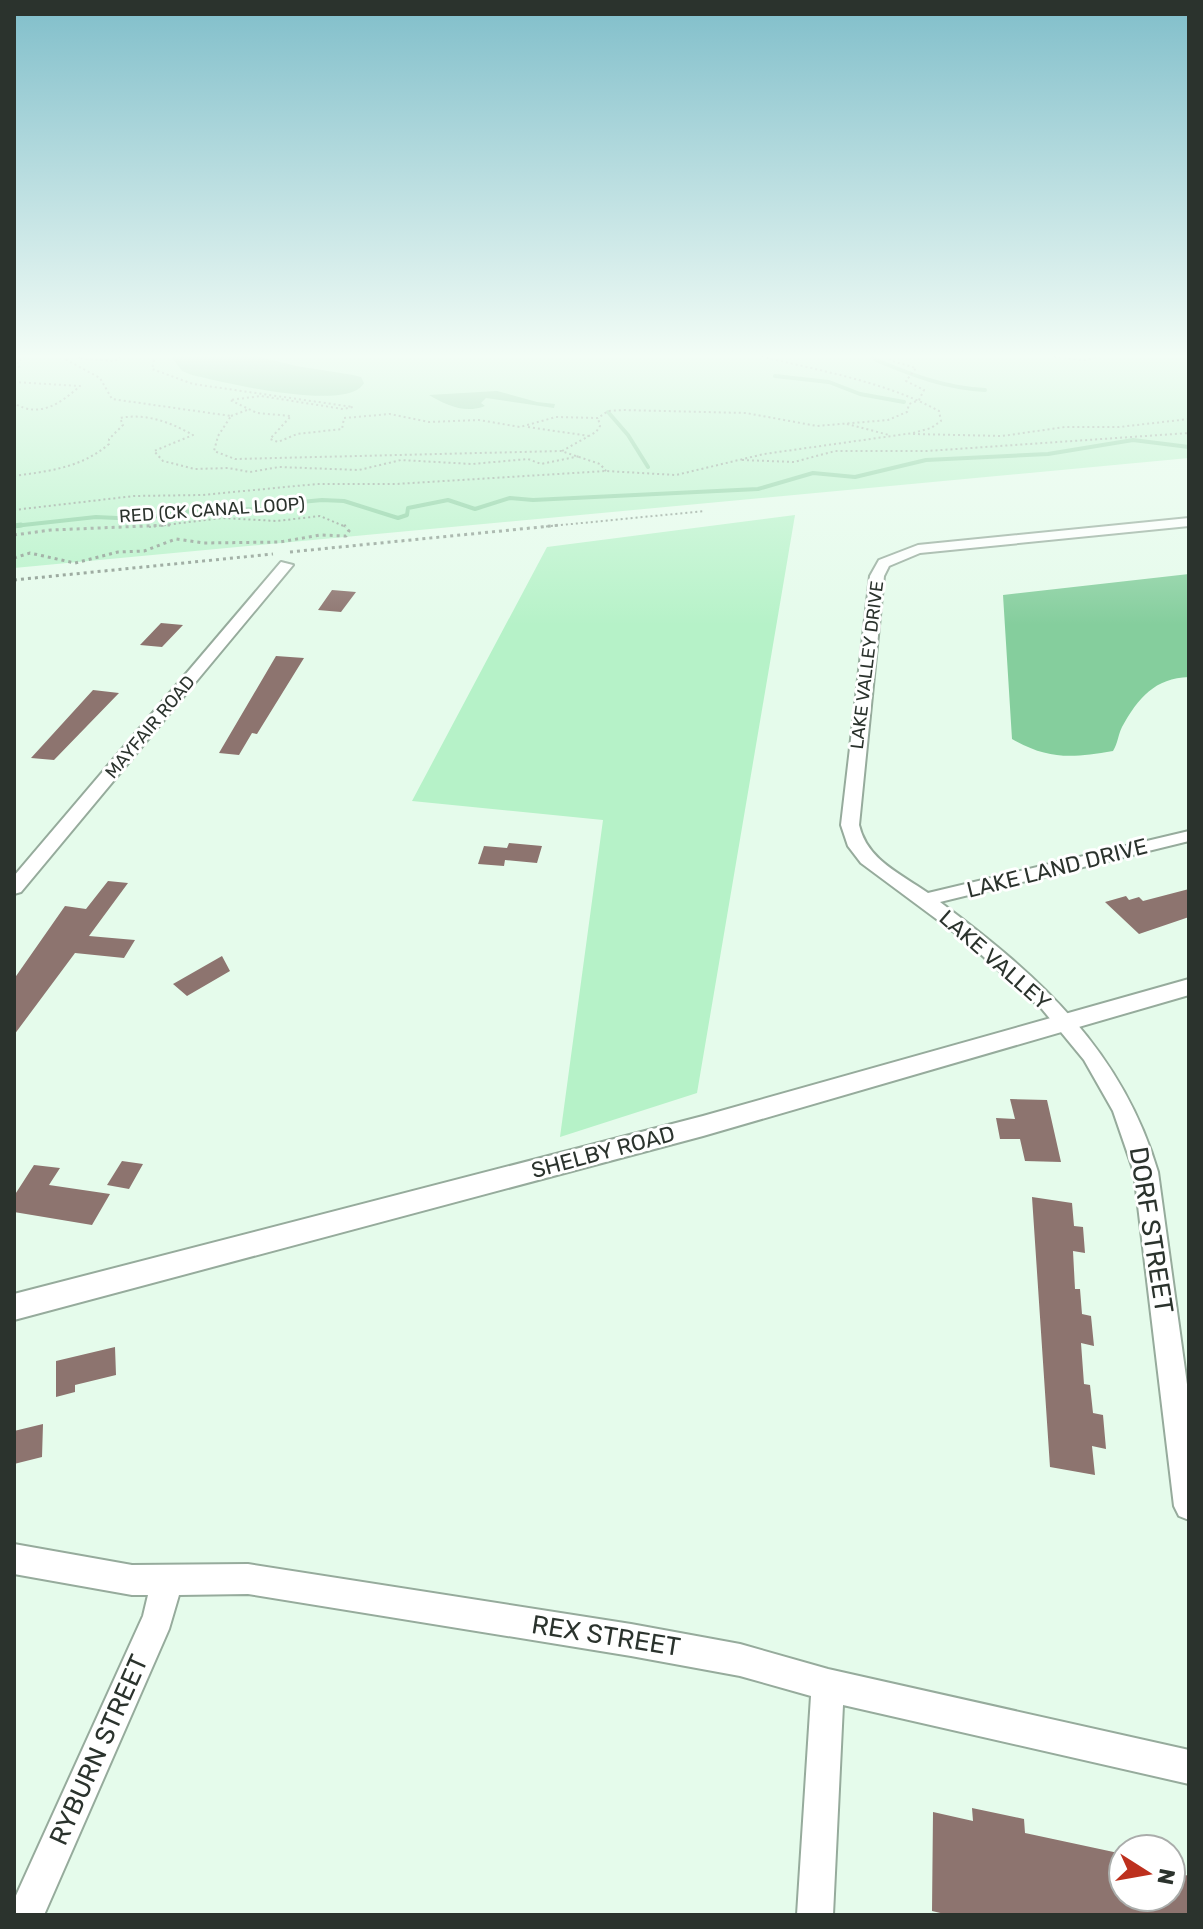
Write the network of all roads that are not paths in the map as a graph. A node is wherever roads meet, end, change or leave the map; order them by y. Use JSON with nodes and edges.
{"nodes":[{"id":1,"x":1189,"y":522,"type":"edge"},
{"id":2,"x":286,"y":565,"type":"dead end"},
{"id":3,"x":1189,"y":836,"type":"edge"},
{"id":4,"x":14,"y":888,"type":"edge"},
{"id":5,"x":925,"y":900,"type":"junction"},
{"id":6,"x":1189,"y":987,"type":"edge"},
{"id":7,"x":1063,"y":1023,"type":"junction"},
{"id":8,"x":14,"y":1307,"type":"edge"},
{"id":9,"x":1189,"y":1506,"type":"edge"},
{"id":10,"x":14,"y":1559,"type":"edge"},
{"id":11,"x":166,"y":1582,"type":"junction"},
{"id":12,"x":828,"y":1685,"type":"junction"},
{"id":13,"x":1189,"y":1767,"type":"edge"},
{"id":14,"x":26,"y":1915,"type":"edge"},
{"id":15,"x":815,"y":1915,"type":"edge"}],
"edges":[{"from":1,"to":5,"type":"street","name":"LAKE VALLEY DRIVE"},
{"from":2,"to":4,"type":"street","name":"MAYFAIR ROAD"},
{"from":3,"to":5,"type":"street","name":"LAKE LAND DRIVE"},
{"from":5,"to":7,"type":"street","name":"LAKE VALLEY"},
{"from":6,"to":7,"type":"street","name":"SHELBY ROAD"},
{"from":7,"to":8,"type":"street","name":"SHELBY ROAD"},
{"from":7,"to":9,"type":"street","name":"DORF STREET"},
{"from":10,"to":11,"type":"street","name":"REX STREET"},
{"from":11,"to":12,"type":"street","name":"REX STREET"},
{"from":11,"to":14,"type":"street","name":"RYBURN STREET"},
{"from":12,"to":13,"type":"street","name":"REX STREET"},
{"from":12,"to":15,"type":"street"}]}
